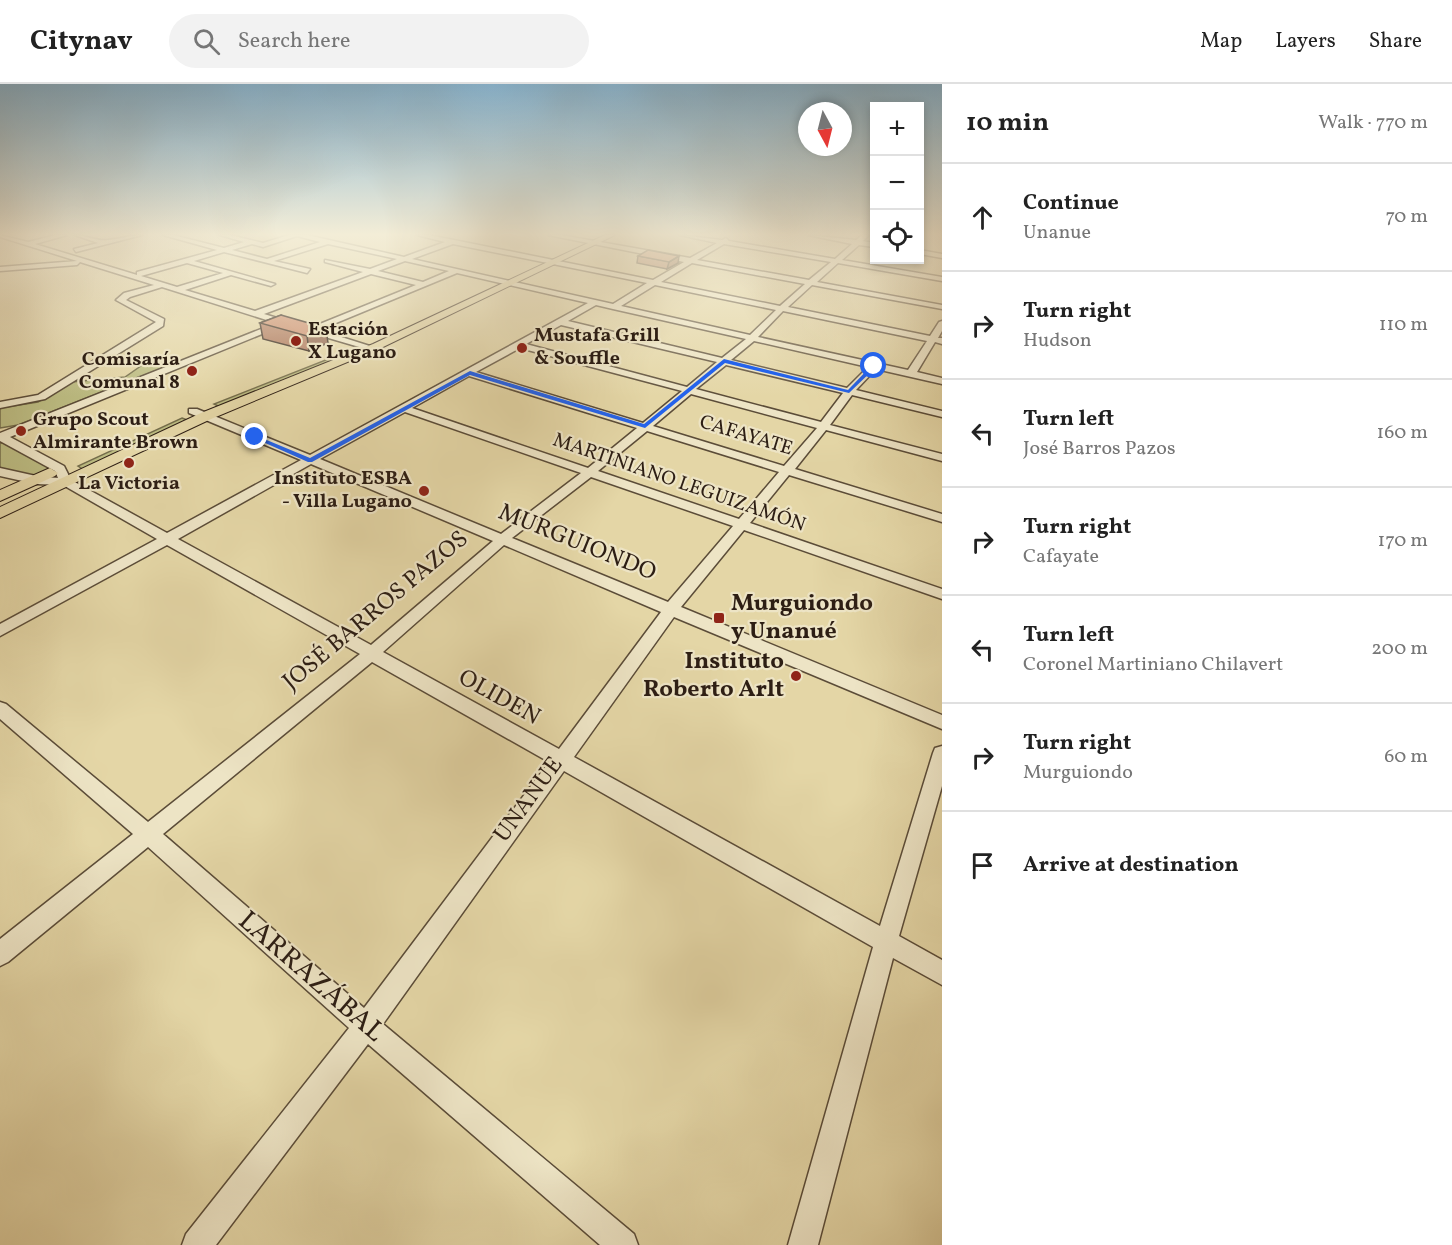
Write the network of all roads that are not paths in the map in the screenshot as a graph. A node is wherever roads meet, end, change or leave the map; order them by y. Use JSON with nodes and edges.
{"nodes":[{"id":1,"x":156,"y":289,"type":"edge"},
{"id":2,"x":182,"y":289,"type":"edge"},
{"id":3,"x":323,"y":289,"type":"edge"},
{"id":4,"x":410,"y":289,"type":"edge"},
{"id":5,"x":489,"y":289,"type":"edge"},
{"id":6,"x":535,"y":289,"type":"edge"},
{"id":7,"x":644,"y":289,"type":"edge"},
{"id":8,"x":692,"y":289,"type":"edge"},
{"id":9,"x":804,"y":289,"type":"edge"},
{"id":10,"x":845,"y":289,"type":"edge"},
{"id":11,"x":594,"y":303,"type":"junction"},
{"id":12,"x":613,"y":307,"type":"junction"},
{"id":13,"x":942,"y":307,"type":"edge"},
{"id":14,"x":783,"y":308,"type":"junction"},
{"id":15,"x":259,"y":313,"type":"junction"},
{"id":16,"x":287,"y":321,"type":"junction"},
{"id":17,"x":561,"y":322,"type":"junction"},
{"id":18,"x":942,"y":324,"type":"edge"},
{"id":19,"x":314,"y":329,"type":"junction"},
{"id":20,"x":751,"y":339,"type":"junction"},
{"id":21,"x":937,"y":340,"type":"edge"},
{"id":22,"x":520,"y":345,"type":"junction"},
{"id":23,"x":366,"y":346,"type":"junction"},
{"id":24,"x":724,"y":361,"type":"junction"},
{"id":25,"x":874,"y":366,"type":"junction"},
{"id":26,"x":470,"y":373,"type":"junction"},
{"id":27,"x":911,"y":374,"type":"junction"},
{"id":28,"x":942,"y":381,"type":"edge"},
{"id":29,"x":689,"y":390,"type":"junction"},
{"id":30,"x":849,"y":392,"type":"junction"},
{"id":31,"x":0,"y":405,"type":"edge"},
{"id":32,"x":403,"y":408,"type":"junction"},
{"id":33,"x":199,"y":414,"type":"junction"},
{"id":34,"x":942,"y":414,"type":"edge"},
{"id":35,"x":645,"y":426,"type":"junction"},
{"id":36,"x":824,"y":426,"type":"junction"},
{"id":37,"x":1,"y":436,"type":"edge"},
{"id":38,"x":942,"y":458,"type":"edge"},
{"id":39,"x":310,"y":461,"type":"junction"},
{"id":40,"x":787,"y":469,"type":"junction"},
{"id":41,"x":0,"y":472,"type":"edge"},
{"id":42,"x":590,"y":472,"type":"junction"},
{"id":43,"x":63,"y":475,"type":"junction"},
{"id":44,"x":36,"y":480,"type":"junction"},
{"id":45,"x":0,"y":496,"type":"edge"},
{"id":46,"x":0,"y":513,"type":"edge"},
{"id":47,"x":942,"y":518,"type":"edge"},
{"id":48,"x":740,"y":525,"type":"junction"},
{"id":49,"x":504,"y":538,"type":"junction"},
{"id":50,"x":169,"y":539,"type":"junction"},
{"id":51,"x":942,"y":594,"type":"edge"},
{"id":52,"x":672,"y":608,"type":"junction"},
{"id":53,"x":0,"y":632,"type":"edge"},
{"id":54,"x":371,"y":654,"type":"junction"},
{"id":55,"x":0,"y":709,"type":"edge"},
{"id":56,"x":942,"y":722,"type":"edge"},
{"id":57,"x":942,"y":753,"type":"edge"},
{"id":58,"x":559,"y":759,"type":"junction"},
{"id":59,"x":147,"y":832,"type":"junction"},
{"id":60,"x":886,"y":942,"type":"junction"},
{"id":61,"x":0,"y":954,"type":"edge"},
{"id":62,"x":942,"y":973,"type":"edge"},
{"id":63,"x":366,"y":1026,"type":"junction"},
{"id":64,"x":197,"y":1245,"type":"edge"},
{"id":65,"x":623,"y":1245,"type":"edge"},
{"id":66,"x":803,"y":1245,"type":"edge"}],
"edges":[{"from":1,"to":31,"type":"street"},
{"from":2,"to":15,"type":"street"},
{"from":3,"to":15,"type":"street"},
{"from":4,"to":19,"type":"street"},
{"from":5,"to":23,"type":"main road"},
{"from":6,"to":11,"type":"street"},
{"from":7,"to":12,"type":"street"},
{"from":8,"to":14,"type":"street"},
{"from":9,"to":14,"type":"street","name":"JOSÉ BARROS PAZOS"},
{"from":10,"to":13,"type":"street"},
{"from":11,"to":12,"type":"street"},
{"from":11,"to":17,"type":"street"},
{"from":12,"to":20,"type":"street"},
{"from":14,"to":20,"type":"street","name":"JOSÉ BARROS PAZOS"},
{"from":14,"to":21,"type":"street"},
{"from":15,"to":16,"type":"street"},
{"from":16,"to":19,"type":"street"},
{"from":16,"to":37,"type":"street"},
{"from":17,"to":22,"type":"street"},
{"from":17,"to":24,"type":"street"},
{"from":18,"to":21,"type":"street"},
{"from":19,"to":23,"type":"street"},
{"from":20,"to":24,"type":"street","name":"JOSÉ BARROS PAZOS"},
{"from":20,"to":25,"type":"street"},
{"from":21,"to":27,"type":"street"},
{"from":22,"to":26,"type":"street"},
{"from":22,"to":29,"type":"street"},
{"from":23,"to":33,"type":"main road"},
{"from":24,"to":29,"type":"street","name":"JOSÉ BARROS PAZOS"},
{"from":24,"to":30,"type":"street"},
{"from":25,"to":27,"type":"street"},
{"from":25,"to":30,"type":"street","name":"UNANUE"},
{"from":26,"to":32,"type":"street"},
{"from":26,"to":35,"type":"street","name":"CAFAYATE"},
{"from":27,"to":28,"type":"street"},
{"from":29,"to":35,"type":"street","name":"JOSÉ BARROS PAZOS"},
{"from":29,"to":36,"type":"street"},
{"from":30,"to":34,"type":"street"},
{"from":30,"to":36,"type":"street","name":"UNANUE"},
{"from":32,"to":39,"type":"street"},
{"from":32,"to":42,"type":"street","name":"MARTINIANO LEGUIZAMÓN"},
{"from":33,"to":39,"type":"street","name":"MURGUIONDO"},
{"from":33,"to":43,"type":"main road"},
{"from":35,"to":40,"type":"street","name":"CAFAYATE"},
{"from":35,"to":42,"type":"street","name":"JOSÉ BARROS PAZOS"},
{"from":36,"to":38,"type":"street"},
{"from":36,"to":40,"type":"street","name":"UNANUE"},
{"from":37,"to":43,"type":"street","name":"OLIDEN"},
{"from":39,"to":49,"type":"street","name":"MURGUIONDO"},
{"from":39,"to":50,"type":"street"},
{"from":40,"to":47,"type":"street","name":"CAFAYATE"},
{"from":40,"to":48,"type":"street","name":"UNANUE"},
{"from":41,"to":44,"type":"street"},
{"from":42,"to":48,"type":"street","name":"MARTINIANO LEGUIZAMÓN"},
{"from":42,"to":49,"type":"street","name":"JOSÉ BARROS PAZOS"},
{"from":43,"to":44,"type":"main road"},
{"from":43,"to":46,"type":"main road"},
{"from":43,"to":50,"type":"street","name":"OLIDEN"},
{"from":44,"to":45,"type":"main road"},
{"from":48,"to":51,"type":"street","name":"MARTINIANO LEGUIZAMÓN"},
{"from":48,"to":52,"type":"street","name":"UNANUE"},
{"from":49,"to":52,"type":"street","name":"MURGUIONDO"},
{"from":49,"to":54,"type":"street","name":"JOSÉ BARROS PAZOS"},
{"from":50,"to":53,"type":"street"},
{"from":50,"to":54,"type":"street","name":"OLIDEN"},
{"from":52,"to":56,"type":"street","name":"MURGUIONDO"},
{"from":52,"to":58,"type":"street","name":"UNANUE"},
{"from":54,"to":58,"type":"street","name":"OLIDEN"},
{"from":54,"to":59,"type":"street","name":"JOSÉ BARROS PAZOS"},
{"from":55,"to":59,"type":"street","name":"LARRAZÁBAL"},
{"from":57,"to":60,"type":"street"},
{"from":58,"to":60,"type":"street","name":"OLIDEN"},
{"from":58,"to":63,"type":"street","name":"UNANUE"},
{"from":59,"to":61,"type":"street","name":"JOSÉ BARROS PAZOS"},
{"from":59,"to":63,"type":"street","name":"LARRAZÁBAL"},
{"from":60,"to":62,"type":"street","name":"OLIDEN"},
{"from":60,"to":66,"type":"street"},
{"from":63,"to":64,"type":"street","name":"UNANUE"},
{"from":63,"to":65,"type":"street","name":"LARRAZÁBAL"}]}
